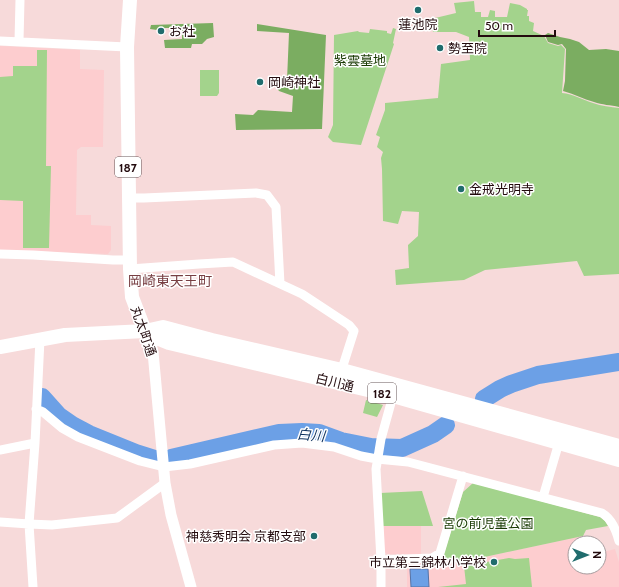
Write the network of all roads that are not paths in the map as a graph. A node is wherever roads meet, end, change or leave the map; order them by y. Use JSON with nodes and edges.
{"nodes":[{"id":1,"x":20,"y":0,"type":"edge"},
{"id":2,"x":130,"y":0,"type":"edge"},
{"id":3,"x":0,"y":41,"type":"edge"},
{"id":4,"x":19,"y":41,"type":"junction"},
{"id":5,"x":127,"y":47,"type":"junction"},
{"id":6,"x":128,"y":198,"type":"junction"},
{"id":7,"x":0,"y":254,"type":"edge"},
{"id":8,"x":130,"y":264,"type":"junction"},
{"id":9,"x":280,"y":284,"type":"junction"},
{"id":10,"x":145,"y":331,"type":"junction"},
{"id":11,"x":40,"y":339,"type":"junction"},
{"id":12,"x":0,"y":346,"type":"edge"},
{"id":13,"x":340,"y":376,"type":"junction"},
{"id":14,"x":394,"y":390,"type":"junction"},
{"id":15,"x":36,"y":409,"type":"junction"},
{"id":16,"x":561,"y":437,"type":"junction"},
{"id":17,"x":35,"y":443,"type":"junction"},
{"id":18,"x":619,"y":446,"type":"edge"},
{"id":19,"x":0,"y":450,"type":"edge"},
{"id":20,"x":378,"y":456,"type":"junction"},
{"id":21,"x":619,"y":460,"type":"edge"},
{"id":22,"x":164,"y":467,"type":"junction"},
{"id":23,"x":463,"y":476,"type":"junction"},
{"id":24,"x":165,"y":483,"type":"junction"},
{"id":25,"x":543,"y":497,"type":"junction"},
{"id":26,"x":0,"y":522,"type":"edge"},
{"id":27,"x":29,"y":524,"type":"junction"},
{"id":28,"x":619,"y":541,"type":"edge"},
{"id":29,"x":381,"y":560,"type":"junction"},
{"id":30,"x":33,"y":587,"type":"edge"},
{"id":31,"x":191,"y":587,"type":"edge"},
{"id":32,"x":381,"y":587,"type":"edge"}],
"edges":[{"from":1,"to":4,"type":"street"},
{"from":2,"to":5,"type":"main road","name":"丸太町通","number":"187"},
{"from":3,"to":4,"type":"street"},
{"from":4,"to":5,"type":"street"},
{"from":5,"to":6,"type":"main road","name":"丸太町通","number":"187"},
{"from":6,"to":8,"type":"main road","name":"丸太町通","number":"187"},
{"from":6,"to":9,"type":"street"},
{"from":7,"to":8,"type":"street"},
{"from":8,"to":9,"type":"street"},
{"from":8,"to":10,"type":"main road","name":"丸太町通","number":"187"},
{"from":9,"to":13,"type":"street"},
{"from":10,"to":11,"type":"main road","name":"白川通","number":"182"},
{"from":10,"to":13,"type":"main road","name":"白川通","number":"182"},
{"from":10,"to":22,"type":"street","name":"丸太町通"},
{"from":11,"to":12,"type":"main road","name":"白川通","number":"182"},
{"from":11,"to":15,"type":"street"},
{"from":13,"to":14,"type":"main road","name":"白川通","number":"182"},
{"from":14,"to":16,"type":"main road","name":"白川通","number":"182"},
{"from":14,"to":20,"type":"street"},
{"from":15,"to":17,"type":"street"},
{"from":15,"to":22,"type":"street"},
{"from":16,"to":18,"type":"main road","name":"白川通","number":"182"},
{"from":16,"to":21,"type":"main road","name":"白川通","number":"182"},
{"from":16,"to":25,"type":"street"},
{"from":17,"to":19,"type":"street"},
{"from":17,"to":27,"type":"street"},
{"from":20,"to":22,"type":"street"},
{"from":20,"to":23,"type":"street"},
{"from":20,"to":29,"type":"street"},
{"from":22,"to":24,"type":"street","name":"丸太町通"},
{"from":23,"to":25,"type":"street"},
{"from":23,"to":29,"type":"street"},
{"from":24,"to":27,"type":"street"},
{"from":24,"to":31,"type":"street","name":"丸太町通"},
{"from":25,"to":28,"type":"street"},
{"from":26,"to":27,"type":"street"},
{"from":27,"to":30,"type":"street"},
{"from":29,"to":32,"type":"street"}]}
